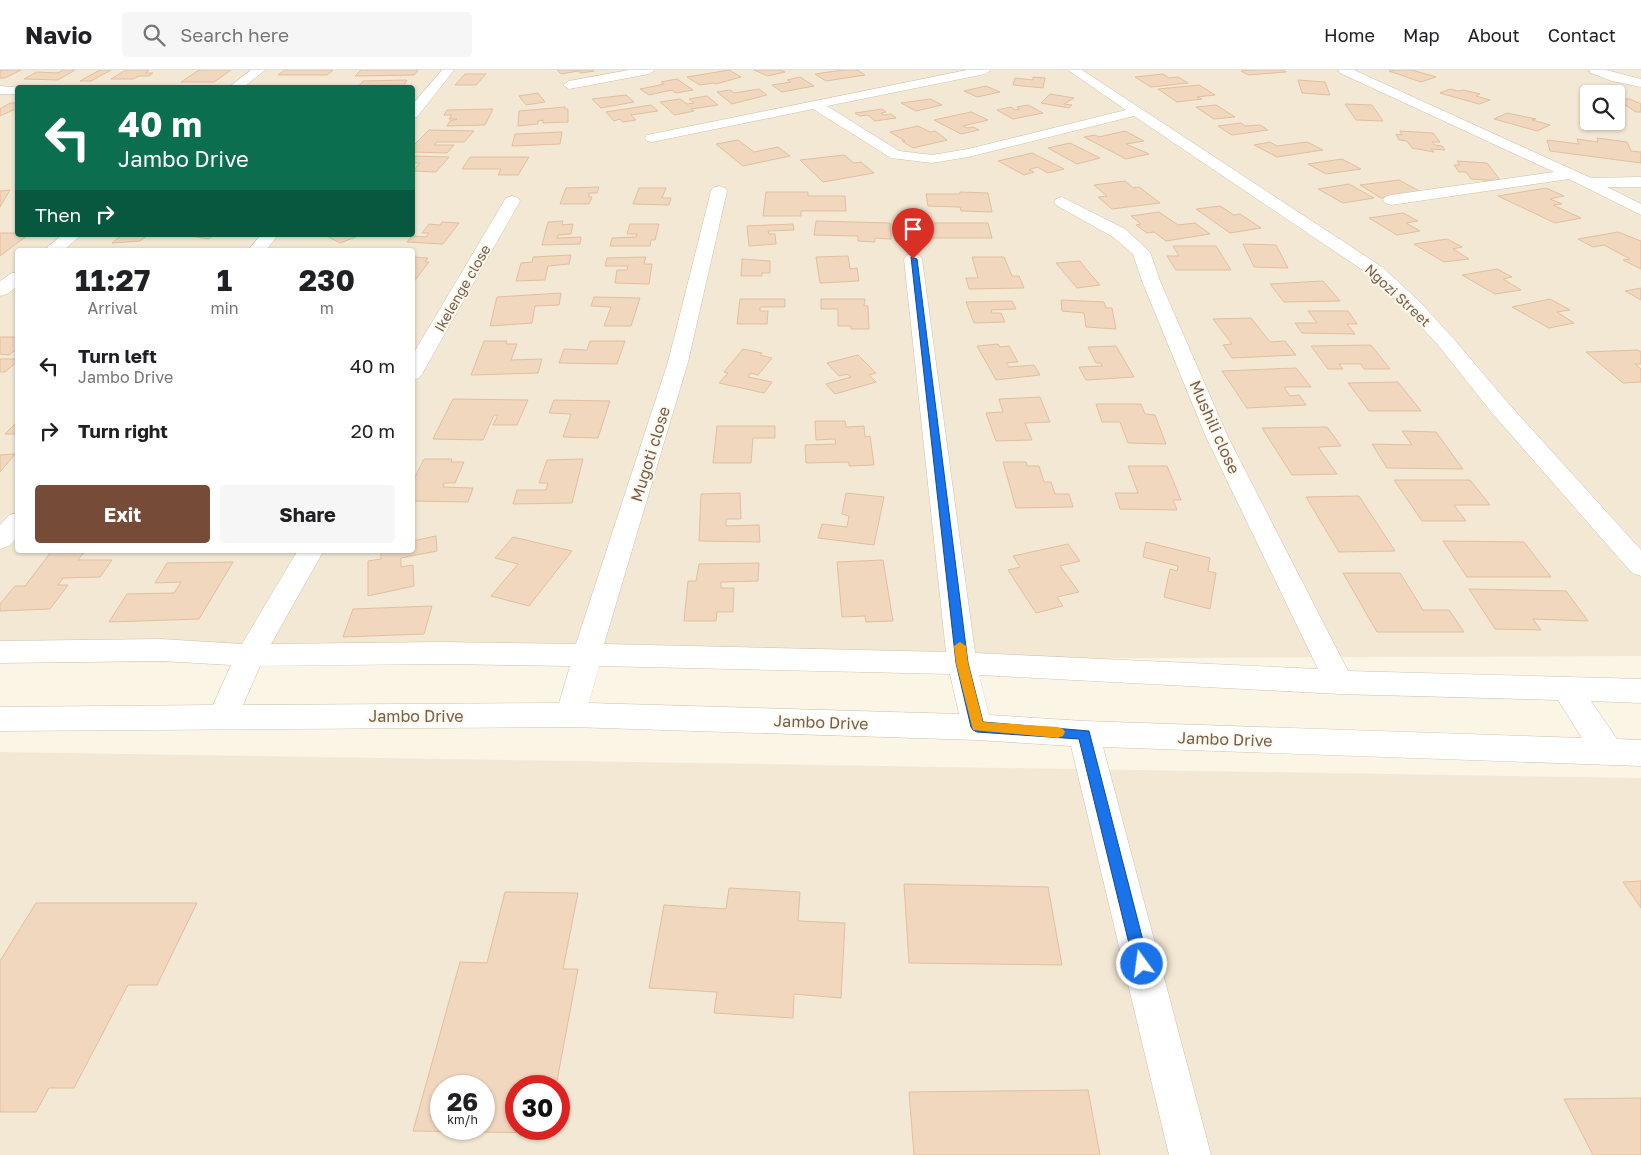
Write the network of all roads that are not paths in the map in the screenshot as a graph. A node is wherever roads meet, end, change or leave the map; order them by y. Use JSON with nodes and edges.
{"nodes":[{"id":1,"x":259,"y":70,"type":"edge"},
{"id":2,"x":448,"y":70,"type":"edge"},
{"id":3,"x":649,"y":70,"type":"edge"},
{"id":4,"x":985,"y":70,"type":"edge"},
{"id":5,"x":1074,"y":70,"type":"edge"},
{"id":6,"x":1344,"y":70,"type":"edge"},
{"id":7,"x":1595,"y":70,"type":"edge"},
{"id":8,"x":1641,"y":83,"type":"edge"},
{"id":9,"x":238,"y":85,"type":"edge"},
{"id":10,"x":570,"y":85,"type":"dead end"},
{"id":11,"x":0,"y":90,"type":"edge"},
{"id":12,"x":15,"y":90,"type":"edge"},
{"id":13,"x":816,"y":105,"type":"junction"},
{"id":14,"x":415,"y":110,"type":"edge"},
{"id":15,"x":1137,"y":111,"type":"junction"},
{"id":16,"x":652,"y":138,"type":"dead end"},
{"id":17,"x":1571,"y":174,"type":"junction"},
{"id":18,"x":1586,"y":182,"type":"junction"},
{"id":19,"x":1641,"y":182,"type":"edge"},
{"id":20,"x":719,"y":191,"type":"dead end"},
{"id":21,"x":1391,"y":200,"type":"dead end"},
{"id":22,"x":512,"y":202,"type":"dead end"},
{"id":23,"x":1062,"y":202,"type":"dead end"},
{"id":24,"x":1641,"y":210,"type":"edge"},
{"id":25,"x":70,"y":237,"type":"edge"},
{"id":26,"x":268,"y":237,"type":"edge"},
{"id":27,"x":56,"y":248,"type":"edge"},
{"id":28,"x":259,"y":248,"type":"edge"},
{"id":29,"x":913,"y":259,"type":"dead end"},
{"id":30,"x":15,"y":279,"type":"edge"},
{"id":31,"x":0,"y":290,"type":"edge"},
{"id":32,"x":415,"y":369,"type":"edge"},
{"id":33,"x":15,"y":523,"type":"edge"},
{"id":34,"x":0,"y":540,"type":"edge"},
{"id":35,"x":309,"y":553,"type":"edge"},
{"id":36,"x":1641,"y":567,"type":"edge"},
{"id":37,"x":0,"y":652,"type":"edge"},
{"id":38,"x":250,"y":655,"type":"junction"},
{"id":39,"x":587,"y":655,"type":"junction"},
{"id":40,"x":962,"y":663,"type":"junction"},
{"id":41,"x":1339,"y":682,"type":"junction"},
{"id":42,"x":1567,"y":689,"type":"junction"},
{"id":43,"x":1641,"y":691,"type":"edge"},
{"id":44,"x":571,"y":715,"type":"junction"},
{"id":45,"x":223,"y":717,"type":"junction"},
{"id":46,"x":0,"y":719,"type":"edge"},
{"id":47,"x":977,"y":727,"type":"junction"},
{"id":48,"x":1084,"y":734,"type":"junction"},
{"id":49,"x":1608,"y":752,"type":"junction"},
{"id":50,"x":1641,"y":753,"type":"edge"},
{"id":51,"x":1190,"y":1155,"type":"edge"}],
"edges":[{"from":1,"to":9,"type":"street"},
{"from":2,"to":14,"type":"street"},
{"from":3,"to":10,"type":"street"},
{"from":4,"to":13,"type":"street"},
{"from":5,"to":15,"type":"street","name":"Ngozi Street"},
{"from":6,"to":17,"type":"street"},
{"from":7,"to":8,"type":"street"},
{"from":11,"to":12,"type":"street"},
{"from":13,"to":15,"type":"street"},
{"from":13,"to":16,"type":"street"},
{"from":15,"to":36,"type":"street","name":"Ngozi Street"},
{"from":17,"to":18,"type":"street"},
{"from":17,"to":21,"type":"street"},
{"from":18,"to":19,"type":"street"},
{"from":18,"to":24,"type":"street"},
{"from":20,"to":39,"type":"street","name":"Mugoti close"},
{"from":22,"to":32,"type":"street","name":"Ikelenge close"},
{"from":23,"to":41,"type":"street","name":"Mushili close"},
{"from":25,"to":27,"type":"street"},
{"from":26,"to":28,"type":"street"},
{"from":29,"to":40,"type":"street"},
{"from":30,"to":31,"type":"street"},
{"from":33,"to":34,"type":"street"},
{"from":35,"to":38,"type":"street"},
{"from":37,"to":38,"type":"street"},
{"from":38,"to":39,"type":"street"},
{"from":38,"to":45,"type":"street"},
{"from":39,"to":40,"type":"street"},
{"from":39,"to":44,"type":"street","name":"Mugoti close"},
{"from":40,"to":41,"type":"street"},
{"from":40,"to":47,"type":"street"},
{"from":41,"to":42,"type":"street"},
{"from":42,"to":43,"type":"street"},
{"from":42,"to":49,"type":"street"},
{"from":44,"to":45,"type":"street","name":"Jambo Drive"},
{"from":44,"to":47,"type":"street","name":"Jambo Drive"},
{"from":45,"to":46,"type":"street","name":"Jambo Drive"},
{"from":47,"to":48,"type":"street","name":"Jambo Drive"},
{"from":48,"to":49,"type":"street","name":"Jambo Drive"},
{"from":48,"to":51,"type":"street"},
{"from":49,"to":50,"type":"street","name":"Jambo Drive"}]}
